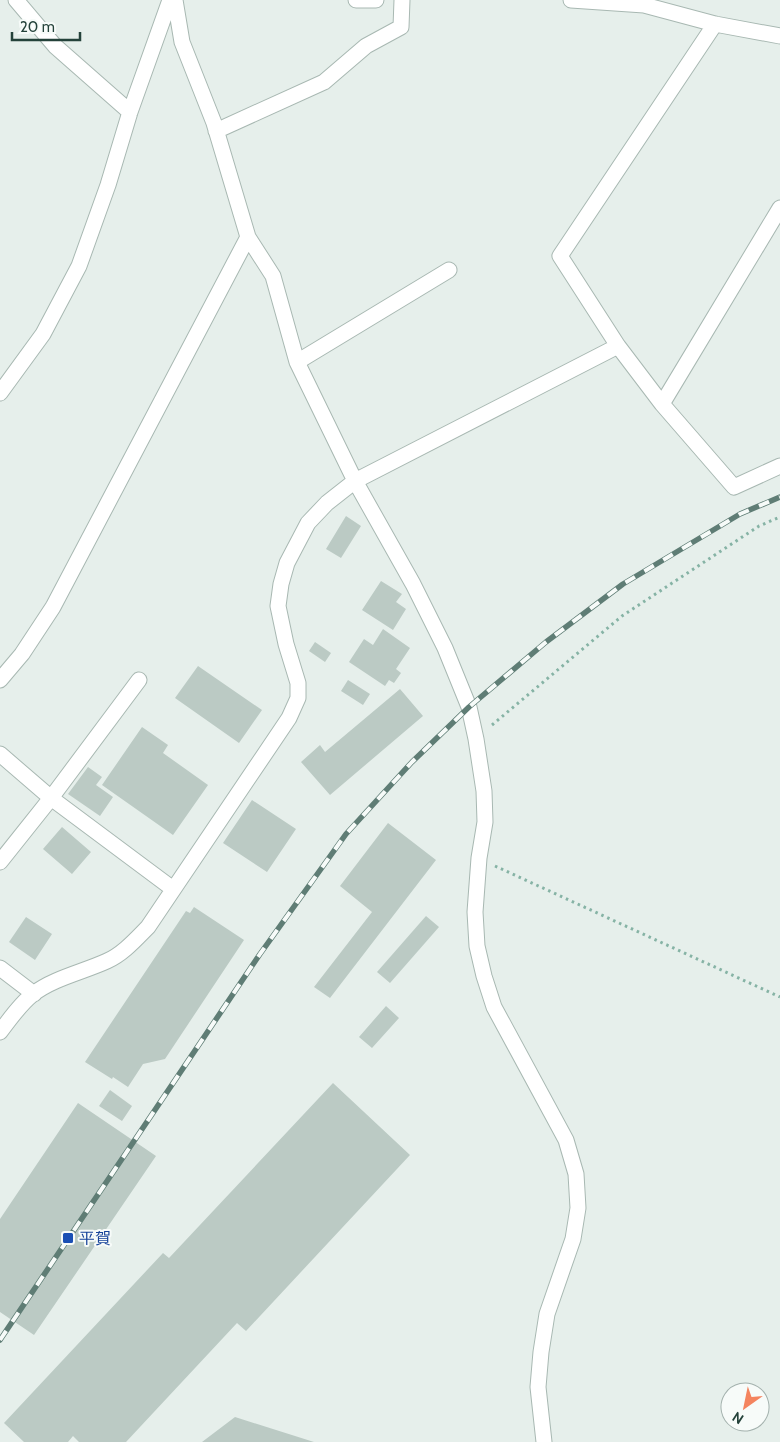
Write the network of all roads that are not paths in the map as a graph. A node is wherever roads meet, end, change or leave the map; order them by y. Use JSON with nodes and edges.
{"nodes":[{"id":1,"x":16,"y":0,"type":"edge"},
{"id":2,"x":170,"y":0,"type":"edge"},
{"id":3,"x":175,"y":0,"type":"edge"},
{"id":4,"x":356,"y":0,"type":"edge"},
{"id":5,"x":376,"y":0,"type":"edge"},
{"id":6,"x":402,"y":0,"type":"edge"},
{"id":7,"x":571,"y":0,"type":"edge"},
{"id":8,"x":715,"y":24,"type":"junction"},
{"id":9,"x":780,"y":36,"type":"edge"},
{"id":10,"x":130,"y":112,"type":"junction"},
{"id":11,"x":216,"y":131,"type":"junction"},
{"id":12,"x":780,"y":208,"type":"edge"},
{"id":13,"x":248,"y":237,"type":"junction"},
{"id":14,"x":449,"y":270,"type":"dead end"},
{"id":15,"x":618,"y":346,"type":"junction"},
{"id":16,"x":297,"y":362,"type":"junction"},
{"id":17,"x":0,"y":394,"type":"edge"},
{"id":18,"x":662,"y":404,"type":"junction"},
{"id":19,"x":780,"y":466,"type":"edge"},
{"id":20,"x":355,"y":481,"type":"junction"},
{"id":21,"x":0,"y":680,"type":"edge"},
{"id":22,"x":139,"y":680,"type":"dead end"},
{"id":23,"x":0,"y":754,"type":"edge"},
{"id":24,"x":51,"y":798,"type":"junction"},
{"id":25,"x":0,"y":862,"type":"edge"},
{"id":26,"x":173,"y":889,"type":"junction"},
{"id":27,"x":0,"y":968,"type":"edge"},
{"id":28,"x":34,"y":994,"type":"junction"},
{"id":29,"x":0,"y":1032,"type":"edge"},
{"id":30,"x":544,"y":1442,"type":"edge"}],
"edges":[{"from":1,"to":10,"type":"street"},
{"from":2,"to":10,"type":"street"},
{"from":3,"to":11,"type":"street"},
{"from":4,"to":5,"type":"street"},
{"from":6,"to":11,"type":"street"},
{"from":7,"to":8,"type":"street"},
{"from":8,"to":9,"type":"street"},
{"from":8,"to":15,"type":"street"},
{"from":10,"to":17,"type":"street"},
{"from":11,"to":13,"type":"street"},
{"from":12,"to":18,"type":"street"},
{"from":13,"to":16,"type":"street"},
{"from":13,"to":21,"type":"street"},
{"from":14,"to":16,"type":"street"},
{"from":15,"to":18,"type":"street"},
{"from":15,"to":20,"type":"street"},
{"from":16,"to":20,"type":"street"},
{"from":18,"to":19,"type":"street"},
{"from":20,"to":26,"type":"street"},
{"from":20,"to":30,"type":"street"},
{"from":22,"to":24,"type":"street"},
{"from":23,"to":24,"type":"street"},
{"from":24,"to":25,"type":"street"},
{"from":24,"to":26,"type":"street"},
{"from":26,"to":28,"type":"street"},
{"from":27,"to":28,"type":"street"},
{"from":28,"to":29,"type":"street"}]}
